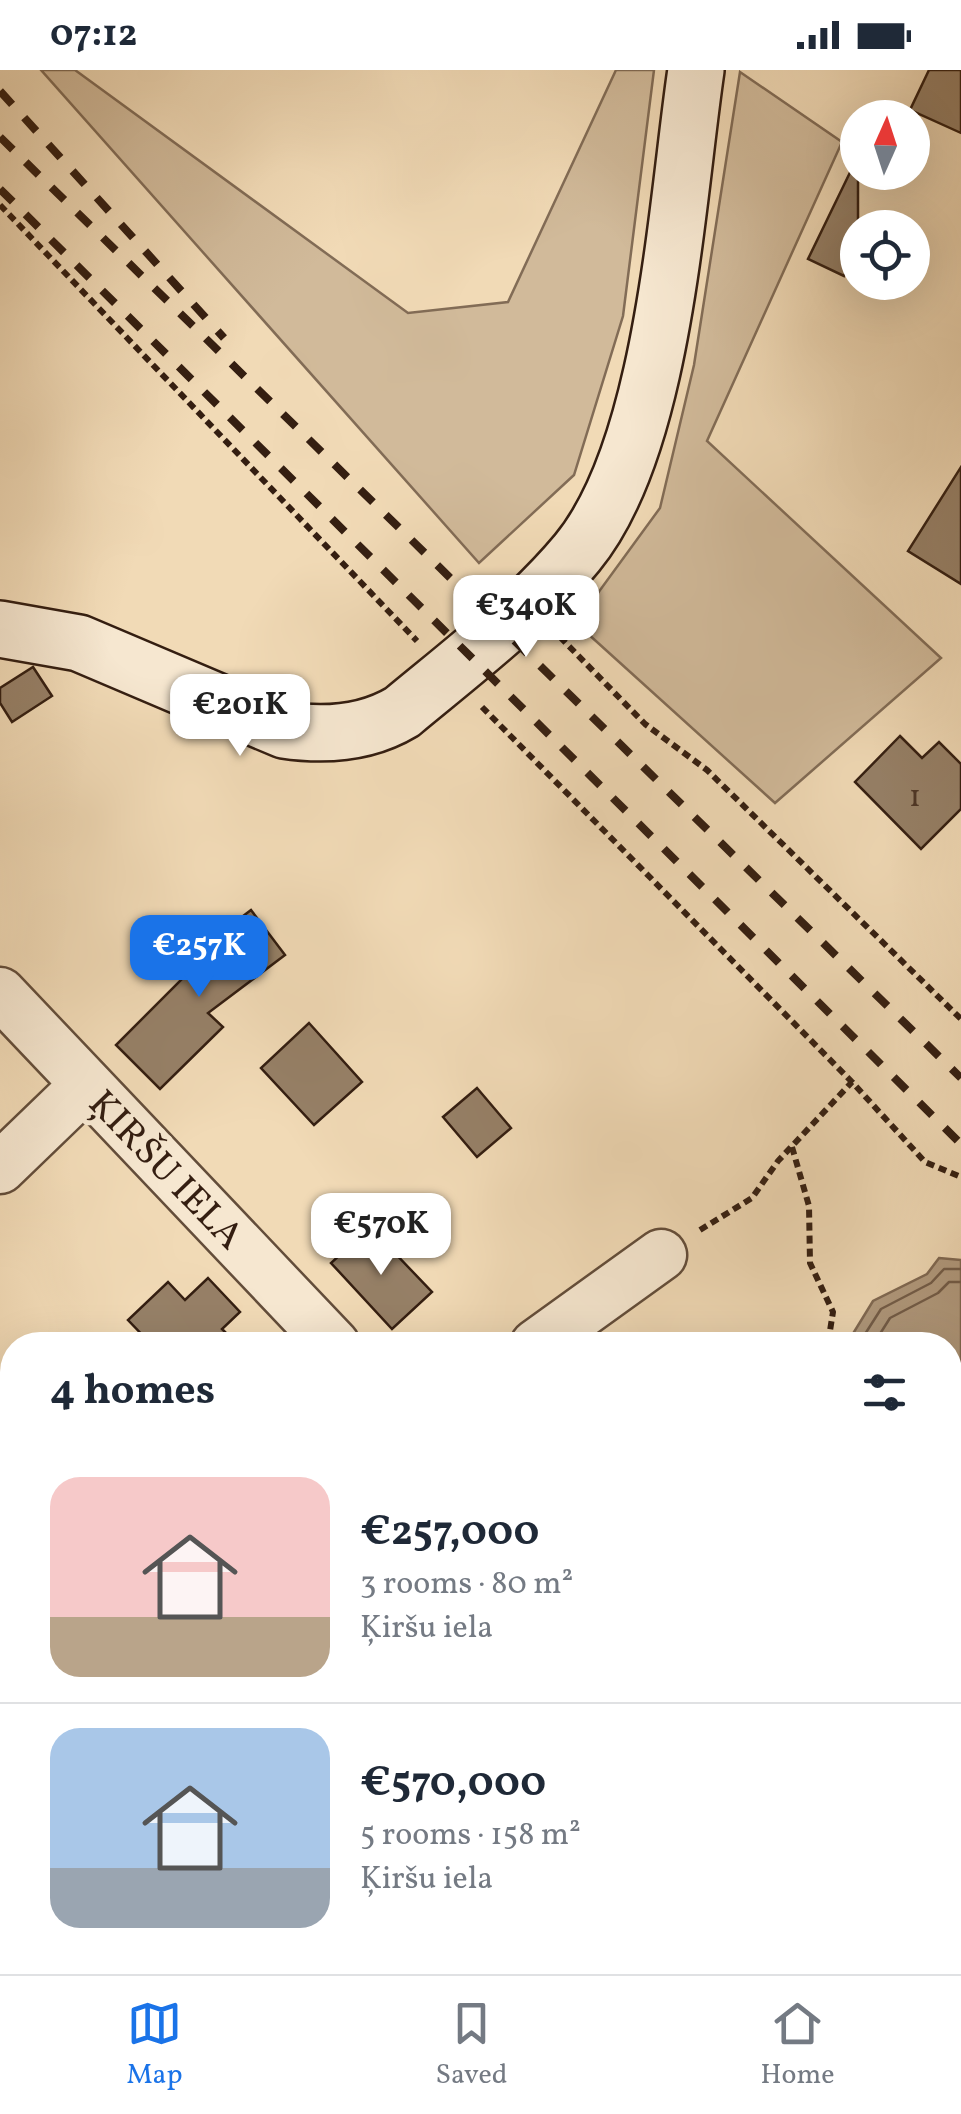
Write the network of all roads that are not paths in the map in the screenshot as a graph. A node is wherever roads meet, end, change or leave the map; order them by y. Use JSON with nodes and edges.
{"nodes":[{"id":1,"x":696,"y":70,"type":"edge"},
{"id":2,"x":0,"y":629,"type":"edge"},
{"id":3,"x":0,"y":993,"type":"edge"},
{"id":4,"x":86,"y":1084,"type":"junction"},
{"id":5,"x":0,"y":1168,"type":"edge"},
{"id":6,"x":660,"y":1255,"type":"road end"},
{"id":7,"x":322,"y":1332,"type":"edge"},
{"id":8,"x":554,"y":1332,"type":"edge"}],
"edges":[{"from":1,"to":2,"type":"main road"},
{"from":3,"to":4,"type":"street","name":"ĶIRŠU IELA"},
{"from":4,"to":5,"type":"street"},
{"from":4,"to":7,"type":"street","name":"ĶIRŠU IELA"},
{"from":6,"to":8,"type":"street"}]}
